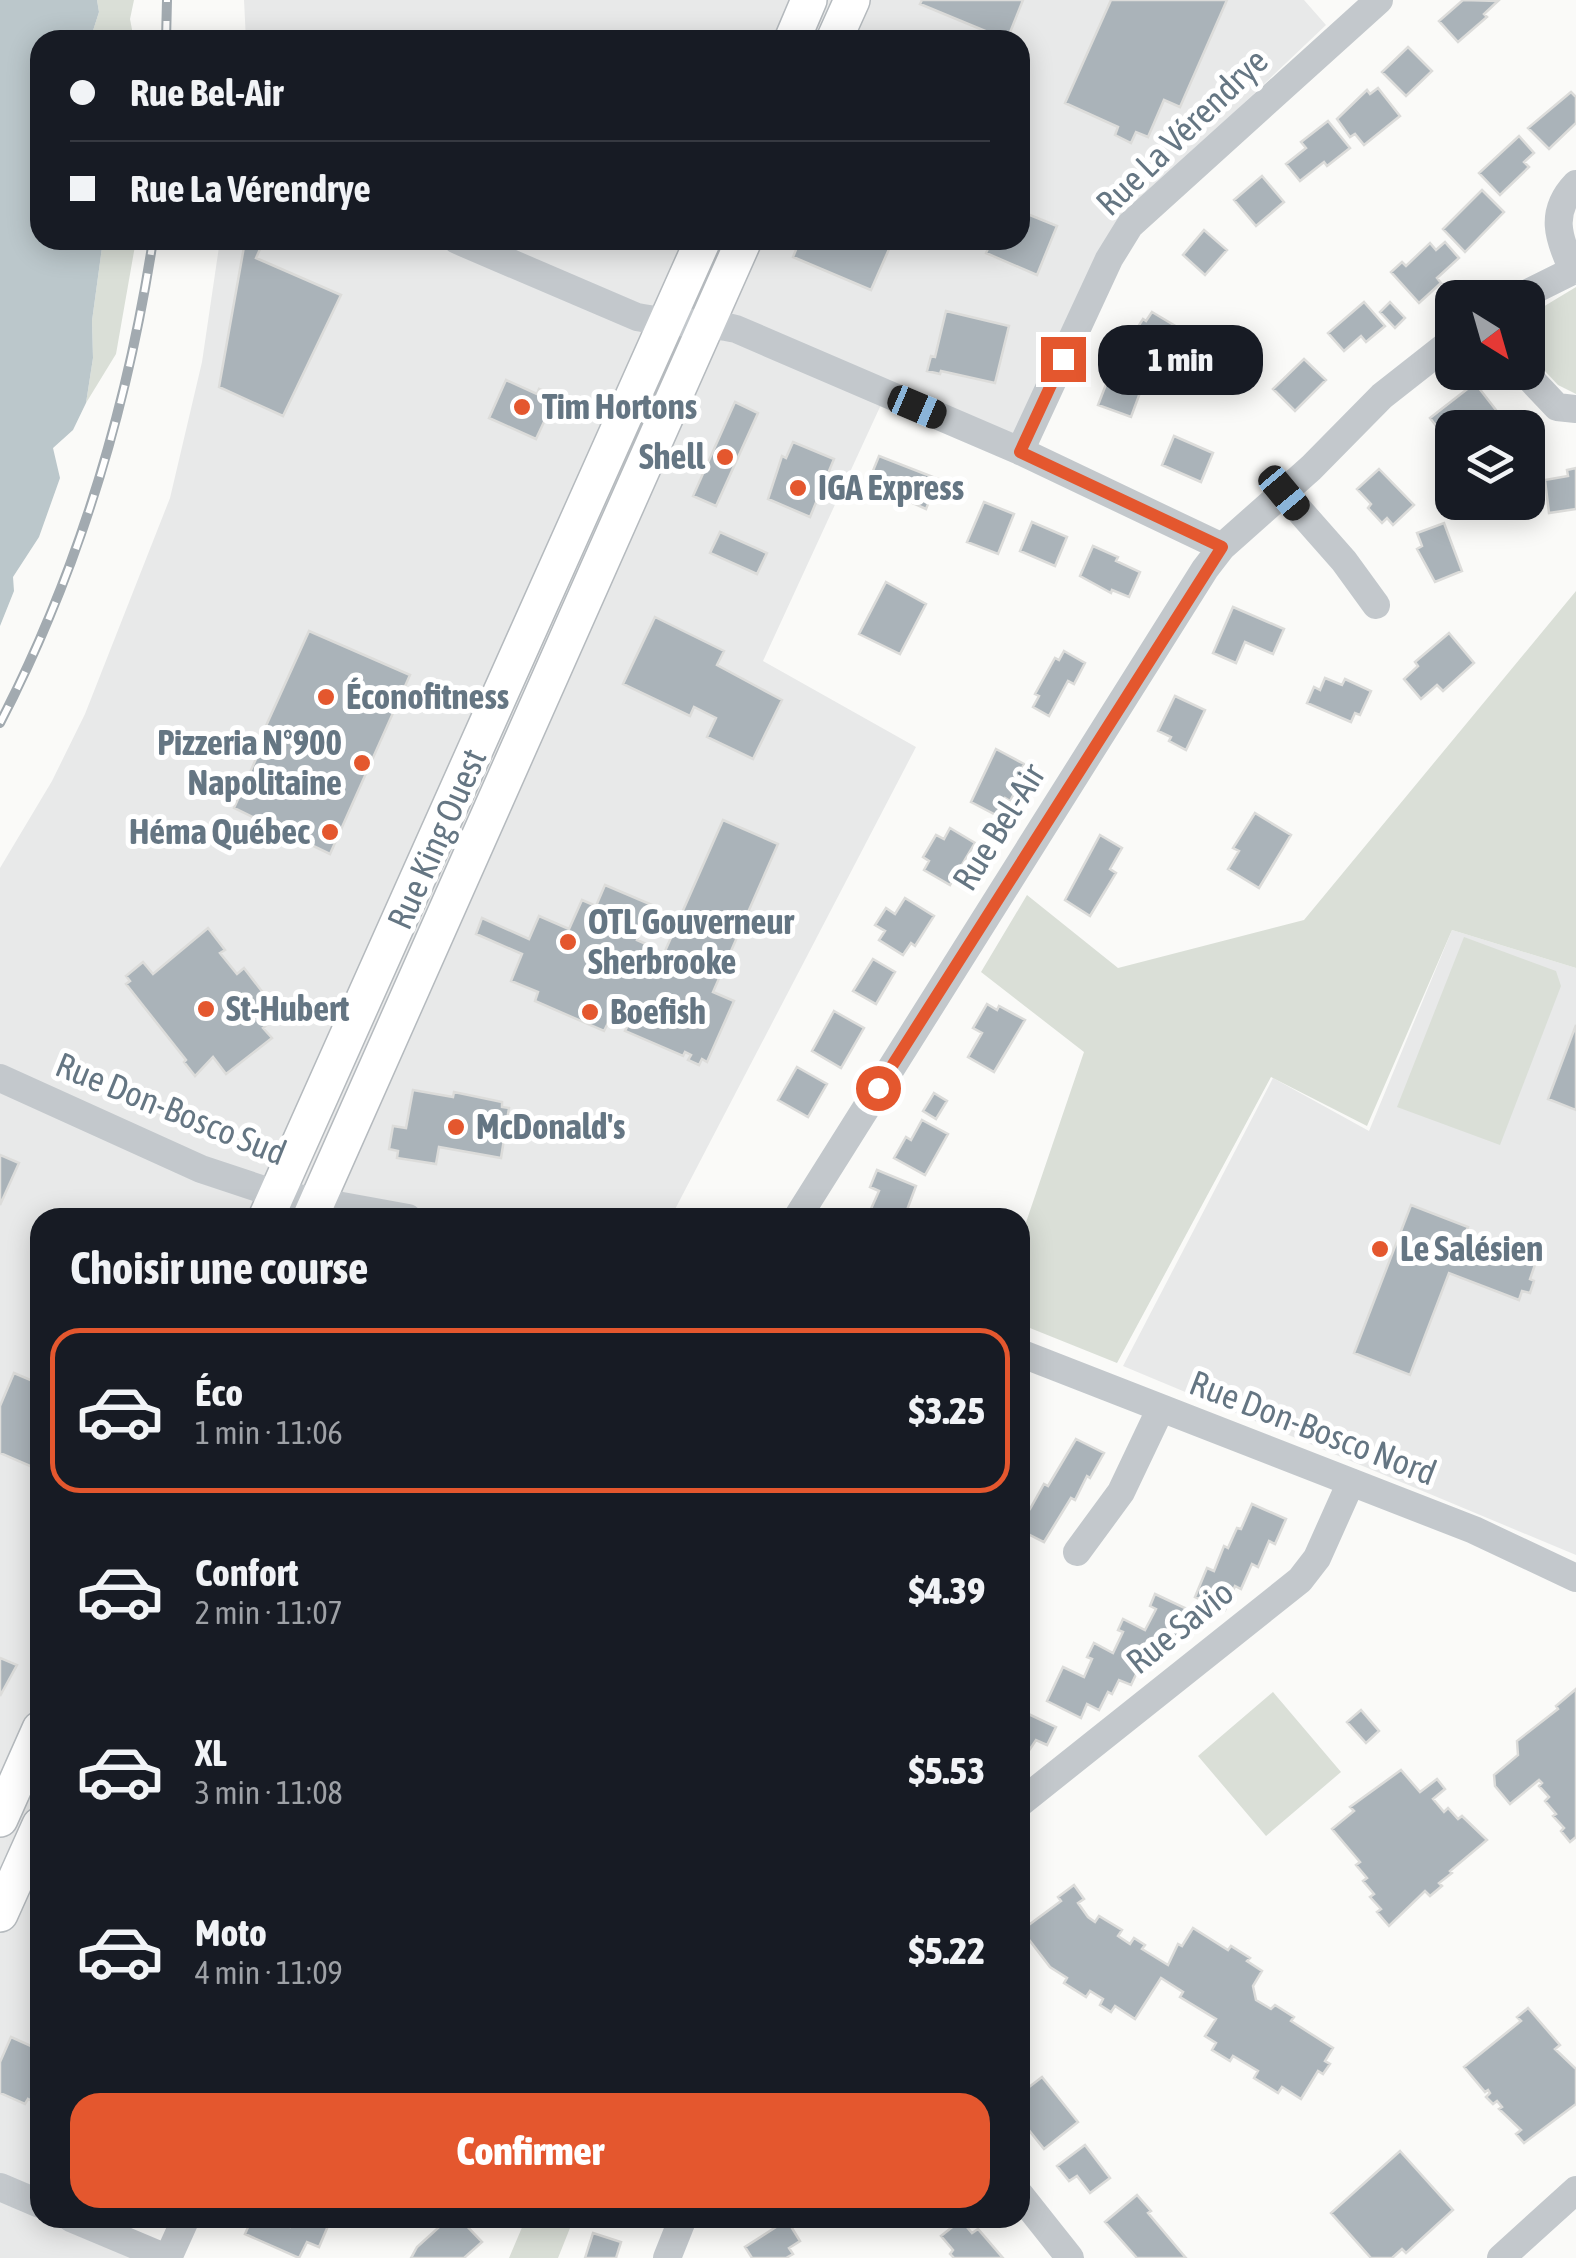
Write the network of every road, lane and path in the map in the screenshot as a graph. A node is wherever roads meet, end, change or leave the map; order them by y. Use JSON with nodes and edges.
{"nodes":[{"id":1,"x":810,"y":0,"type":"edge"},
{"id":2,"x":852,"y":0,"type":"edge"},
{"id":3,"x":1379,"y":0,"type":"edge"},
{"id":4,"x":796,"y":30,"type":"edge"},
{"id":5,"x":838,"y":30,"type":"edge"},
{"id":6,"x":1576,"y":184,"type":"edge"},
{"id":7,"x":480,"y":250,"type":"edge"},
{"id":8,"x":699,"y":250,"type":"edge"},
{"id":9,"x":740,"y":250,"type":"edge"},
{"id":10,"x":1574,"y":270,"type":"edge"},
{"id":11,"x":1545,"y":284,"type":"edge"},
{"id":12,"x":708,"y":322,"type":"junction"},
{"id":13,"x":666,"y":323,"type":"junction"},
{"id":14,"x":1435,"y":354,"type":"edge"},
{"id":15,"x":1541,"y":390,"type":"edge"},
{"id":16,"x":1576,"y":409,"type":"edge"},
{"id":17,"x":1020,"y":452,"type":"junction"},
{"id":18,"x":1284,"y":493,"type":"junction"},
{"id":19,"x":1222,"y":547,"type":"junction"},
{"id":20,"x":1376,"y":605,"type":"dead end"},
{"id":21,"x":0,"y":1078,"type":"edge"},
{"id":22,"x":271,"y":1206,"type":"edge"},
{"id":23,"x":314,"y":1208,"type":"edge"},
{"id":24,"x":803,"y":1208,"type":"edge"},
{"id":25,"x":1030,"y":1360,"type":"edge"},
{"id":26,"x":1160,"y":1410,"type":"junction"},
{"id":27,"x":1351,"y":1482,"type":"junction"},
{"id":28,"x":1077,"y":1552,"type":"dead end"},
{"id":29,"x":1576,"y":1578,"type":"edge"},
{"id":30,"x":30,"y":1752,"type":"edge"},
{"id":31,"x":1030,"y":1795,"type":"edge"},
{"id":32,"x":0,"y":1819,"type":"edge"},
{"id":33,"x":30,"y":1846,"type":"edge"},
{"id":34,"x":0,"y":1914,"type":"edge"},
{"id":35,"x":0,"y":2187,"type":"edge"},
{"id":36,"x":1576,"y":2190,"type":"edge"},
{"id":37,"x":30,"y":2200,"type":"edge"},
{"id":38,"x":1030,"y":2208,"type":"edge"},
{"id":39,"x":95,"y":2228,"type":"edge"},
{"id":40,"x":181,"y":2228,"type":"edge"},
{"id":41,"x":679,"y":2228,"type":"edge"},
{"id":42,"x":167,"y":2258,"type":"edge"},
{"id":43,"x":667,"y":2258,"type":"edge"},
{"id":44,"x":1070,"y":2258,"type":"edge"},
{"id":45,"x":1500,"y":2258,"type":"edge"}],
"edges":[{"from":1,"to":4,"type":"main road"},
{"from":2,"to":5,"type":"main road"},
{"from":3,"to":17,"type":"street","name":"Rue La Vérendrye"},
{"from":6,"to":10,"type":"street"},
{"from":7,"to":13,"type":"street"},
{"from":8,"to":13,"type":"main road","name":"Rue King Ouest"},
{"from":9,"to":12,"type":"main road","name":"Rue King Ouest"},
{"from":10,"to":11,"type":"street"},
{"from":12,"to":13,"type":"street"},
{"from":12,"to":17,"type":"street"},
{"from":12,"to":23,"type":"main road","name":"Rue King Ouest"},
{"from":13,"to":22,"type":"main road","name":"Rue King Ouest"},
{"from":14,"to":18,"type":"street","name":"Rue Bel-Air"},
{"from":15,"to":16,"type":"street"},
{"from":17,"to":19,"type":"street"},
{"from":18,"to":19,"type":"street","name":"Rue Bel-Air"},
{"from":18,"to":20,"type":"street"},
{"from":19,"to":24,"type":"street","name":"Rue Bel-Air"},
{"from":21,"to":22,"type":"street","name":"Rue Don-Bosco Sud"},
{"from":25,"to":26,"type":"street","name":"Rue Don-Bosco Nord"},
{"from":26,"to":27,"type":"street","name":"Rue Don-Bosco Nord"},
{"from":26,"to":28,"type":"street"},
{"from":27,"to":29,"type":"street","name":"Rue Don-Bosco Nord"},
{"from":27,"to":31,"type":"street","name":"Rue Savio"},
{"from":30,"to":32,"type":"main road"},
{"from":33,"to":34,"type":"main road"},
{"from":35,"to":37,"type":"street"},
{"from":36,"to":45,"type":"street"},
{"from":38,"to":44,"type":"street"},
{"from":39,"to":42,"type":"street"},
{"from":40,"to":42,"type":"street"},
{"from":41,"to":43,"type":"street"}]}
